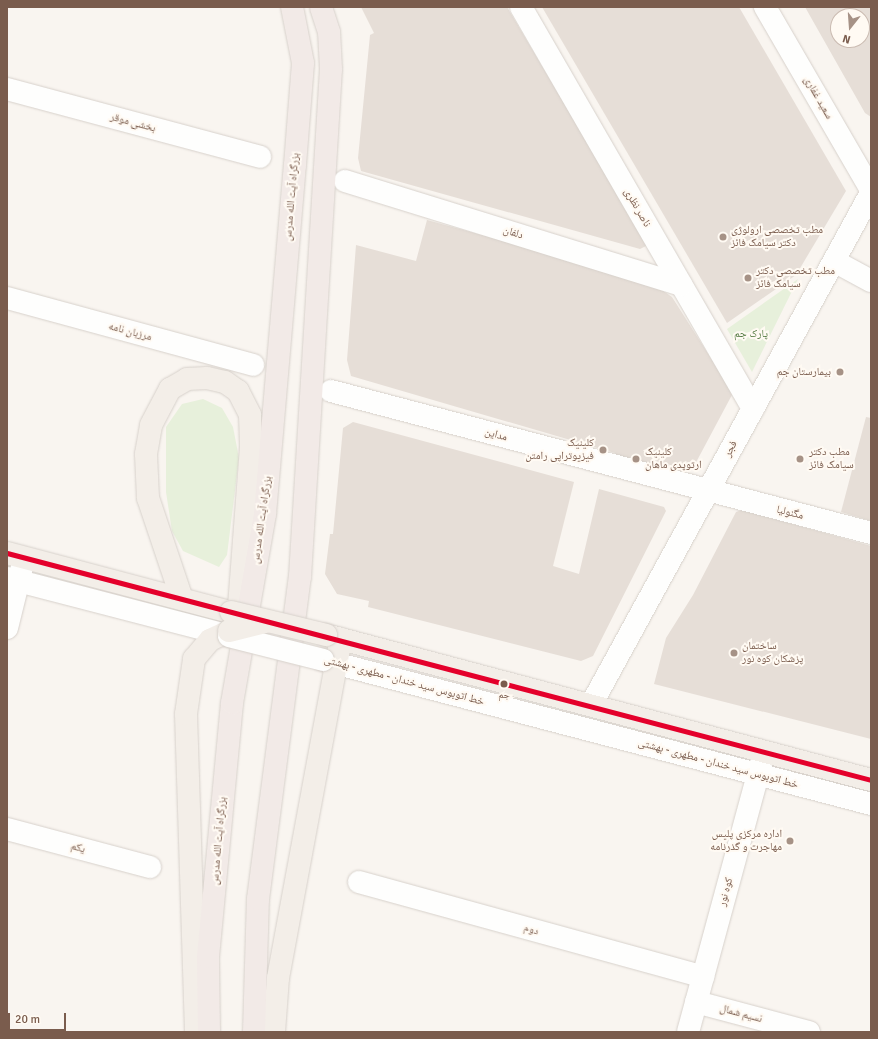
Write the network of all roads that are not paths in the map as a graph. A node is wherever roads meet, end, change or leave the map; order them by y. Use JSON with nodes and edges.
{"nodes":[{"id":1,"x":292,"y":7,"type":"edge"},
{"id":2,"x":321,"y":7,"type":"edge"},
{"id":3,"x":521,"y":7,"type":"edge"},
{"id":4,"x":765,"y":7,"type":"edge"},
{"id":5,"x":7,"y":89,"type":"edge"},
{"id":6,"x":260,"y":157,"type":"dead end"},
{"id":7,"x":345,"y":181,"type":"dead end"},
{"id":8,"x":871,"y":191,"type":"edge"},
{"id":9,"x":834,"y":261,"type":"junction"},
{"id":10,"x":871,"y":280,"type":"edge"},
{"id":11,"x":681,"y":285,"type":"junction"},
{"id":12,"x":7,"y":298,"type":"edge"},
{"id":13,"x":253,"y":365,"type":"dead end"},
{"id":14,"x":331,"y":391,"type":"dead end"},
{"id":15,"x":753,"y":409,"type":"junction"},
{"id":16,"x":708,"y":492,"type":"junction"},
{"id":17,"x":871,"y":533,"type":"edge"},
{"id":18,"x":16,"y":556,"type":"edge"},
{"id":19,"x":13,"y":579,"type":"edge"},
{"id":20,"x":182,"y":599,"type":"junction"},
{"id":21,"x":7,"y":628,"type":"edge"},
{"id":22,"x":227,"y":628,"type":"junction"},
{"id":23,"x":334,"y":637,"type":"junction"},
{"id":24,"x":329,"y":662,"type":"junction"},
{"id":25,"x":232,"y":703,"type":"junction"},
{"id":26,"x":591,"y":705,"type":"junction"},
{"id":27,"x":764,"y":751,"type":"junction"},
{"id":28,"x":758,"y":774,"type":"junction"},
{"id":29,"x":871,"y":780,"type":"edge"},
{"id":30,"x":871,"y":804,"type":"edge"},
{"id":31,"x":7,"y":829,"type":"edge"},
{"id":32,"x":150,"y":867,"type":"dead end"},
{"id":33,"x":358,"y":882,"type":"dead end"},
{"id":34,"x":703,"y":977,"type":"junction"},
{"id":35,"x":696,"y":1002,"type":"junction"},
{"id":36,"x":196,"y":1032,"type":"edge"},
{"id":37,"x":209,"y":1032,"type":"edge"},
{"id":38,"x":254,"y":1032,"type":"edge"},
{"id":39,"x":274,"y":1032,"type":"edge"},
{"id":40,"x":688,"y":1032,"type":"edge"},
{"id":41,"x":809,"y":1032,"type":"edge"}],
"edges":[{"from":1,"to":25,"type":"highway","name":"بزرگراه آیت الله مدرس"},
{"from":2,"to":38,"type":"highway"},
{"from":3,"to":11,"type":"street","name":"ناصر نظری"},
{"from":4,"to":8,"type":"street","name":"سعید غفاری"},
{"from":5,"to":6,"type":"street","name":"بخشی موقر"},
{"from":7,"to":11,"type":"street","name":"دلفان"},
{"from":8,"to":9,"type":"street","name":"فجر"},
{"from":9,"to":10,"type":"street"},
{"from":9,"to":15,"type":"street","name":"فجر"},
{"from":11,"to":15,"type":"street","name":"ناصر نظری"},
{"from":12,"to":13,"type":"street","name":"مرزبان نامه"},
{"from":14,"to":16,"type":"street","name":"مداین"},
{"from":15,"to":16,"type":"street","name":"فجر"},
{"from":16,"to":17,"type":"street","name":"مگنولیا"},
{"from":16,"to":26,"type":"street","name":"فجر"},
{"from":18,"to":19,"type":"street"},
{"from":18,"to":20,"type":"main road"},
{"from":19,"to":21,"type":"street"},
{"from":19,"to":22,"type":"street","name":"خط اتوبوس سید خندان - مطهری - بهشتی"},
{"from":20,"to":22,"type":"main road"},
{"from":20,"to":25,"type":"main road"},
{"from":22,"to":23,"type":"main road","bridge":true},
{"from":22,"to":24,"type":"street","name":"خط اتوبوس سید خندان - مطهری - بهشتی","bridge":true},
{"from":22,"to":36,"type":"main road"},
{"from":23,"to":24,"type":"main road"},
{"from":23,"to":26,"type":"main road"},
{"from":24,"to":28,"type":"street","name":"خط اتوبوس سید خندان - مطهری - بهشتی"},
{"from":24,"to":39,"type":"main road"},
{"from":25,"to":37,"type":"highway","name":"بزرگراه آیت الله مدرس"},
{"from":26,"to":27,"type":"main road"},
{"from":27,"to":28,"type":"street","name":"کوه نور"},
{"from":27,"to":29,"type":"main road"},
{"from":28,"to":30,"type":"street","name":"خط اتوبوس سید خندان - مطهری - بهشتی"},
{"from":28,"to":34,"type":"street","name":"کوه نور"},
{"from":31,"to":32,"type":"street","name":"یکم"},
{"from":33,"to":34,"type":"street","name":"دوم"},
{"from":34,"to":35,"type":"street","name":"کوه نور"},
{"from":35,"to":40,"type":"street","name":"کوه نور"},
{"from":35,"to":41,"type":"street","name":"نسیم شمال"}]}
